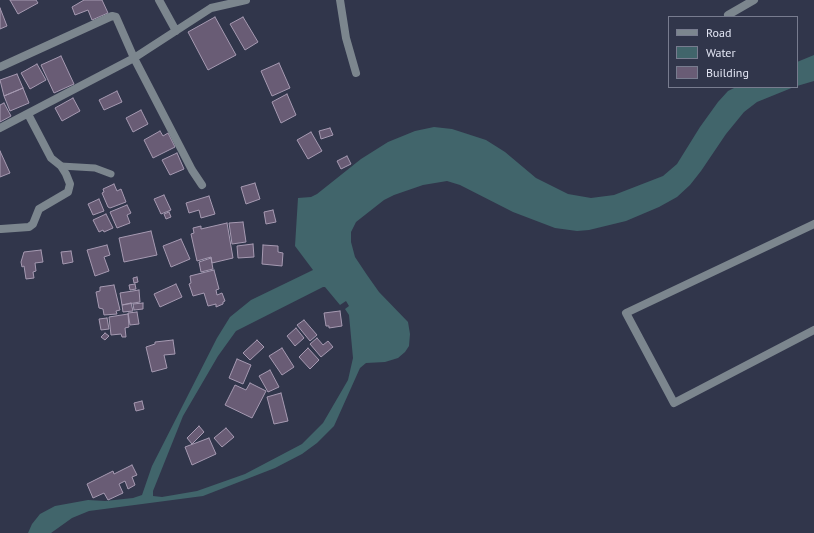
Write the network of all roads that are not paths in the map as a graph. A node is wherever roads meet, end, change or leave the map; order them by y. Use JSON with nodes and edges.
{"nodes":[{"id":1,"x":159,"y":0,"type":"edge"},
{"id":2,"x":246,"y":0,"type":"edge"},
{"id":3,"x":340,"y":0,"type":"edge"},
{"id":4,"x":754,"y":0,"type":"edge"},
{"id":5,"x":728,"y":15,"type":"dead end"},
{"id":6,"x":176,"y":31,"type":"junction"},
{"id":7,"x":134,"y":58,"type":"junction"},
{"id":8,"x":0,"y":67,"type":"edge"},
{"id":9,"x":356,"y":73,"type":"dead end"},
{"id":10,"x":28,"y":114,"type":"junction"},
{"id":11,"x":0,"y":128,"type":"edge"},
{"id":12,"x":61,"y":166,"type":"junction"},
{"id":13,"x":111,"y":174,"type":"dead end"},
{"id":14,"x":202,"y":185,"type":"dead end"},
{"id":15,"x":814,"y":224,"type":"edge"},
{"id":16,"x":2,"y":229,"type":"dead end"},
{"id":17,"x":814,"y":330,"type":"edge"}],
"edges":[{"from":1,"to":6,"type":"street"},
{"from":2,"to":6,"type":"street"},
{"from":3,"to":9,"type":"street"},
{"from":4,"to":5,"type":"street"},
{"from":6,"to":7,"type":"street"},
{"from":7,"to":8,"type":"street"},
{"from":7,"to":10,"type":"street"},
{"from":7,"to":14,"type":"street"},
{"from":10,"to":11,"type":"street"},
{"from":10,"to":12,"type":"street"},
{"from":12,"to":13,"type":"lane"},
{"from":12,"to":16,"type":"street"},
{"from":15,"to":17,"type":"street"}]}
